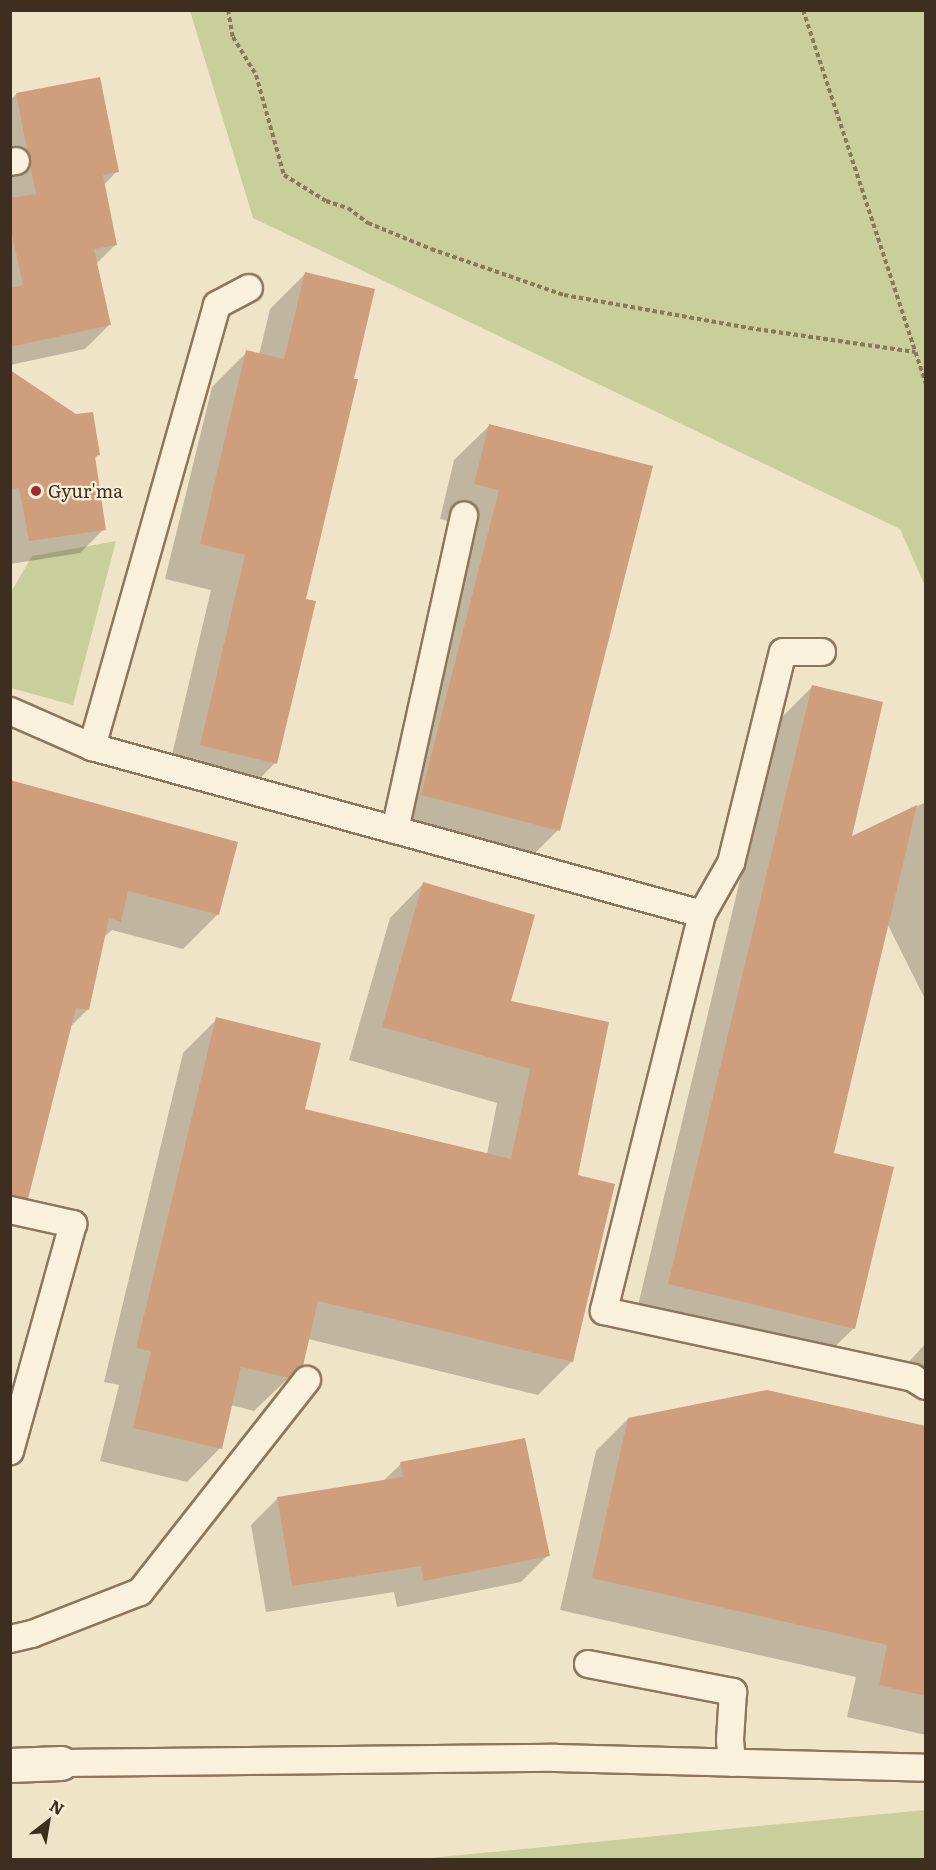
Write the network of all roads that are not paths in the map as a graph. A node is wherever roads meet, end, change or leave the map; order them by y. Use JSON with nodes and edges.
{"nodes":[{"id":1,"x":249,"y":288,"type":"dead end"},
{"id":2,"x":464,"y":515,"type":"dead end"},
{"id":3,"x":822,"y":652,"type":"dead end"},
{"id":4,"x":10,"y":711,"type":"edge"},
{"id":5,"x":92,"y":747,"type":"junction"},
{"id":6,"x":395,"y":830,"type":"junction"},
{"id":7,"x":702,"y":914,"type":"junction"},
{"id":8,"x":10,"y":1210,"type":"edge"},
{"id":9,"x":307,"y":1380,"type":"dead end"},
{"id":10,"x":926,"y":1386,"type":"edge"},
{"id":11,"x":10,"y":1451,"type":"edge"},
{"id":12,"x":10,"y":1639,"type":"edge"},
{"id":13,"x":588,"y":1664,"type":"dead end"},
{"id":14,"x":61,"y":1763,"type":"joint"},
{"id":15,"x":732,"y":1763,"type":"junction"},
{"id":16,"x":10,"y":1765,"type":"edge"},
{"id":17,"x":926,"y":1768,"type":"edge"}],
"edges":[{"from":1,"to":5,"type":"lane"},
{"from":2,"to":6,"type":"lane"},
{"from":3,"to":7,"type":"lane"},
{"from":4,"to":5,"type":"lane"},
{"from":5,"to":6,"type":"lane"},
{"from":6,"to":7,"type":"lane"},
{"from":7,"to":10,"type":"lane"},
{"from":8,"to":11,"type":"lane"},
{"from":9,"to":12,"type":"lane"},
{"from":13,"to":15,"type":"lane"},
{"from":14,"to":15,"type":"lane"},
{"from":14,"to":16,"type":"street"},
{"from":15,"to":17,"type":"lane"}]}
